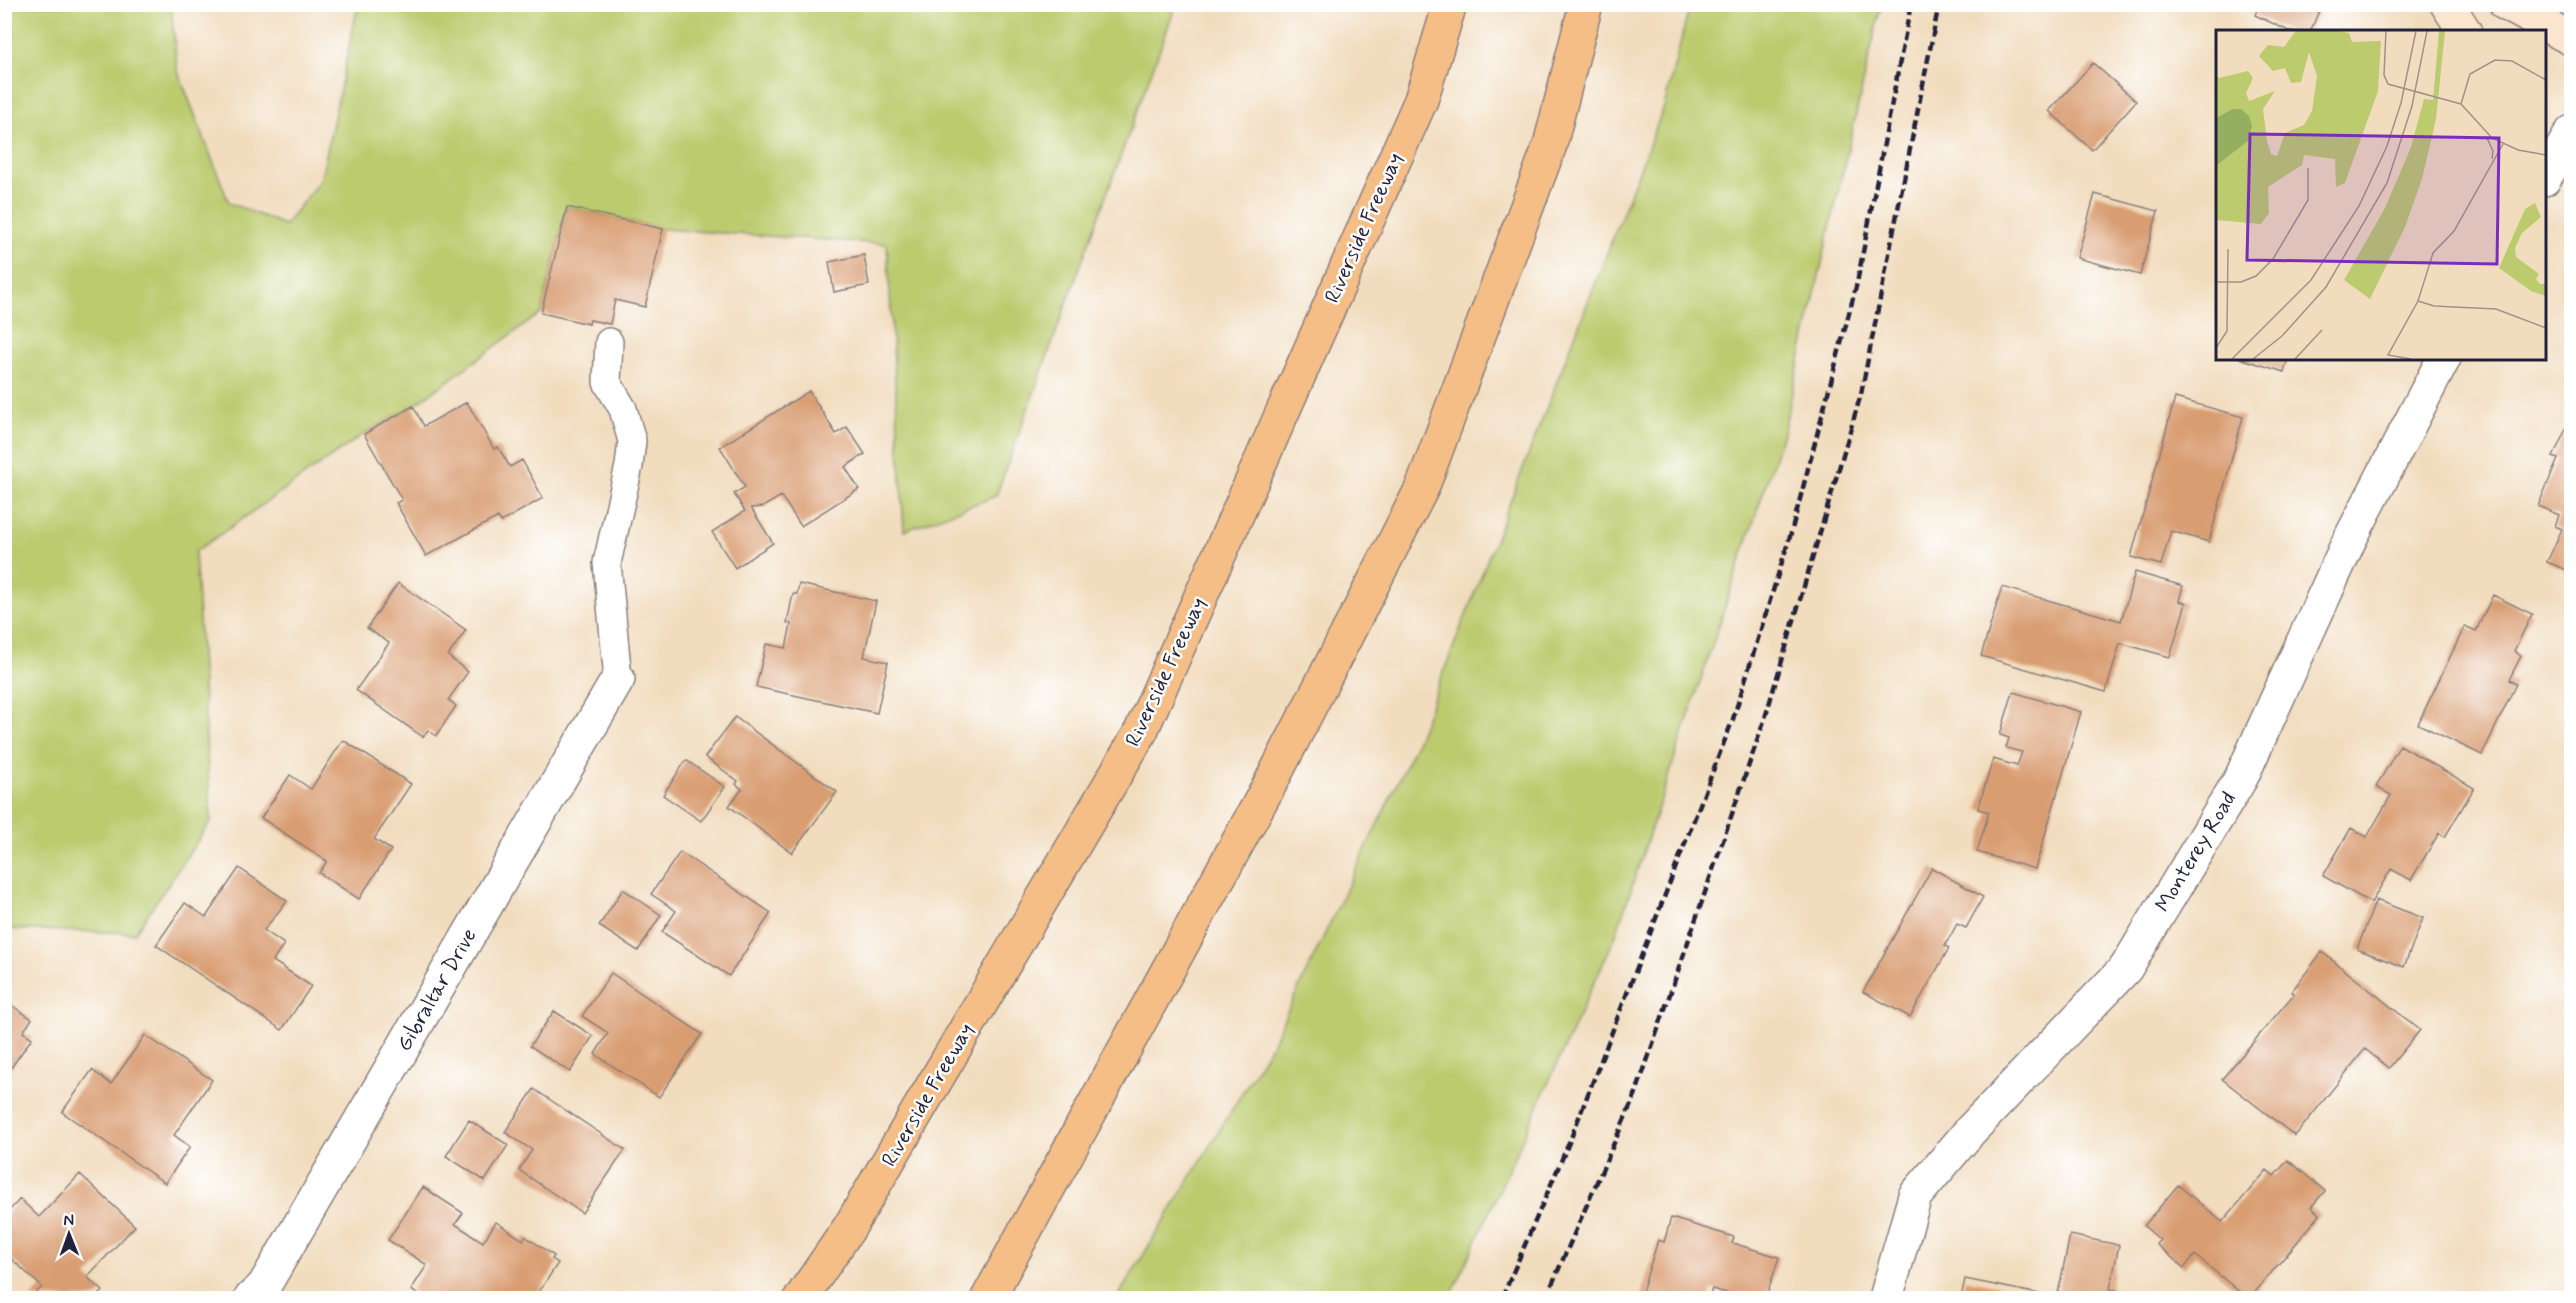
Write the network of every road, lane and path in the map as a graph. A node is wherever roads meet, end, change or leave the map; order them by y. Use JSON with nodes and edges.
{"nodes":[{"id":1,"x":1450,"y":4,"type":"edge"},
{"id":2,"x":1586,"y":4,"type":"edge"},
{"id":3,"x":2447,"y":4,"type":"edge"},
{"id":4,"x":2506,"y":4,"type":"edge"},
{"id":5,"x":2464,"y":30,"type":"edge"},
{"id":6,"x":2571,"y":39,"type":"edge"},
{"id":7,"x":2571,"y":132,"type":"edge"},
{"id":8,"x":2546,"y":176,"type":"edge"},
{"id":9,"x":609,"y":342,"type":"dead end"},
{"id":10,"x":2443,"y":360,"type":"edge"},
{"id":11,"x":618,"y":679,"type":"joint"},
{"id":12,"x":251,"y":1299,"type":"edge"},
{"id":13,"x":801,"y":1299,"type":"edge"},
{"id":14,"x":988,"y":1299,"type":"edge"},
{"id":15,"x":1886,"y":1299,"type":"edge"}],
"edges":[{"from":1,"to":13,"type":"highway","name":"Riverside Freeway"},
{"from":2,"to":14,"type":"highway"},
{"from":3,"to":5,"type":"street"},
{"from":4,"to":6,"type":"street"},
{"from":7,"to":8,"type":"street"},
{"from":9,"to":11,"type":"lane"},
{"from":10,"to":15,"type":"street","name":"Monterey Road"},
{"from":11,"to":12,"type":"street","name":"Gibraltar Drive"}]}
